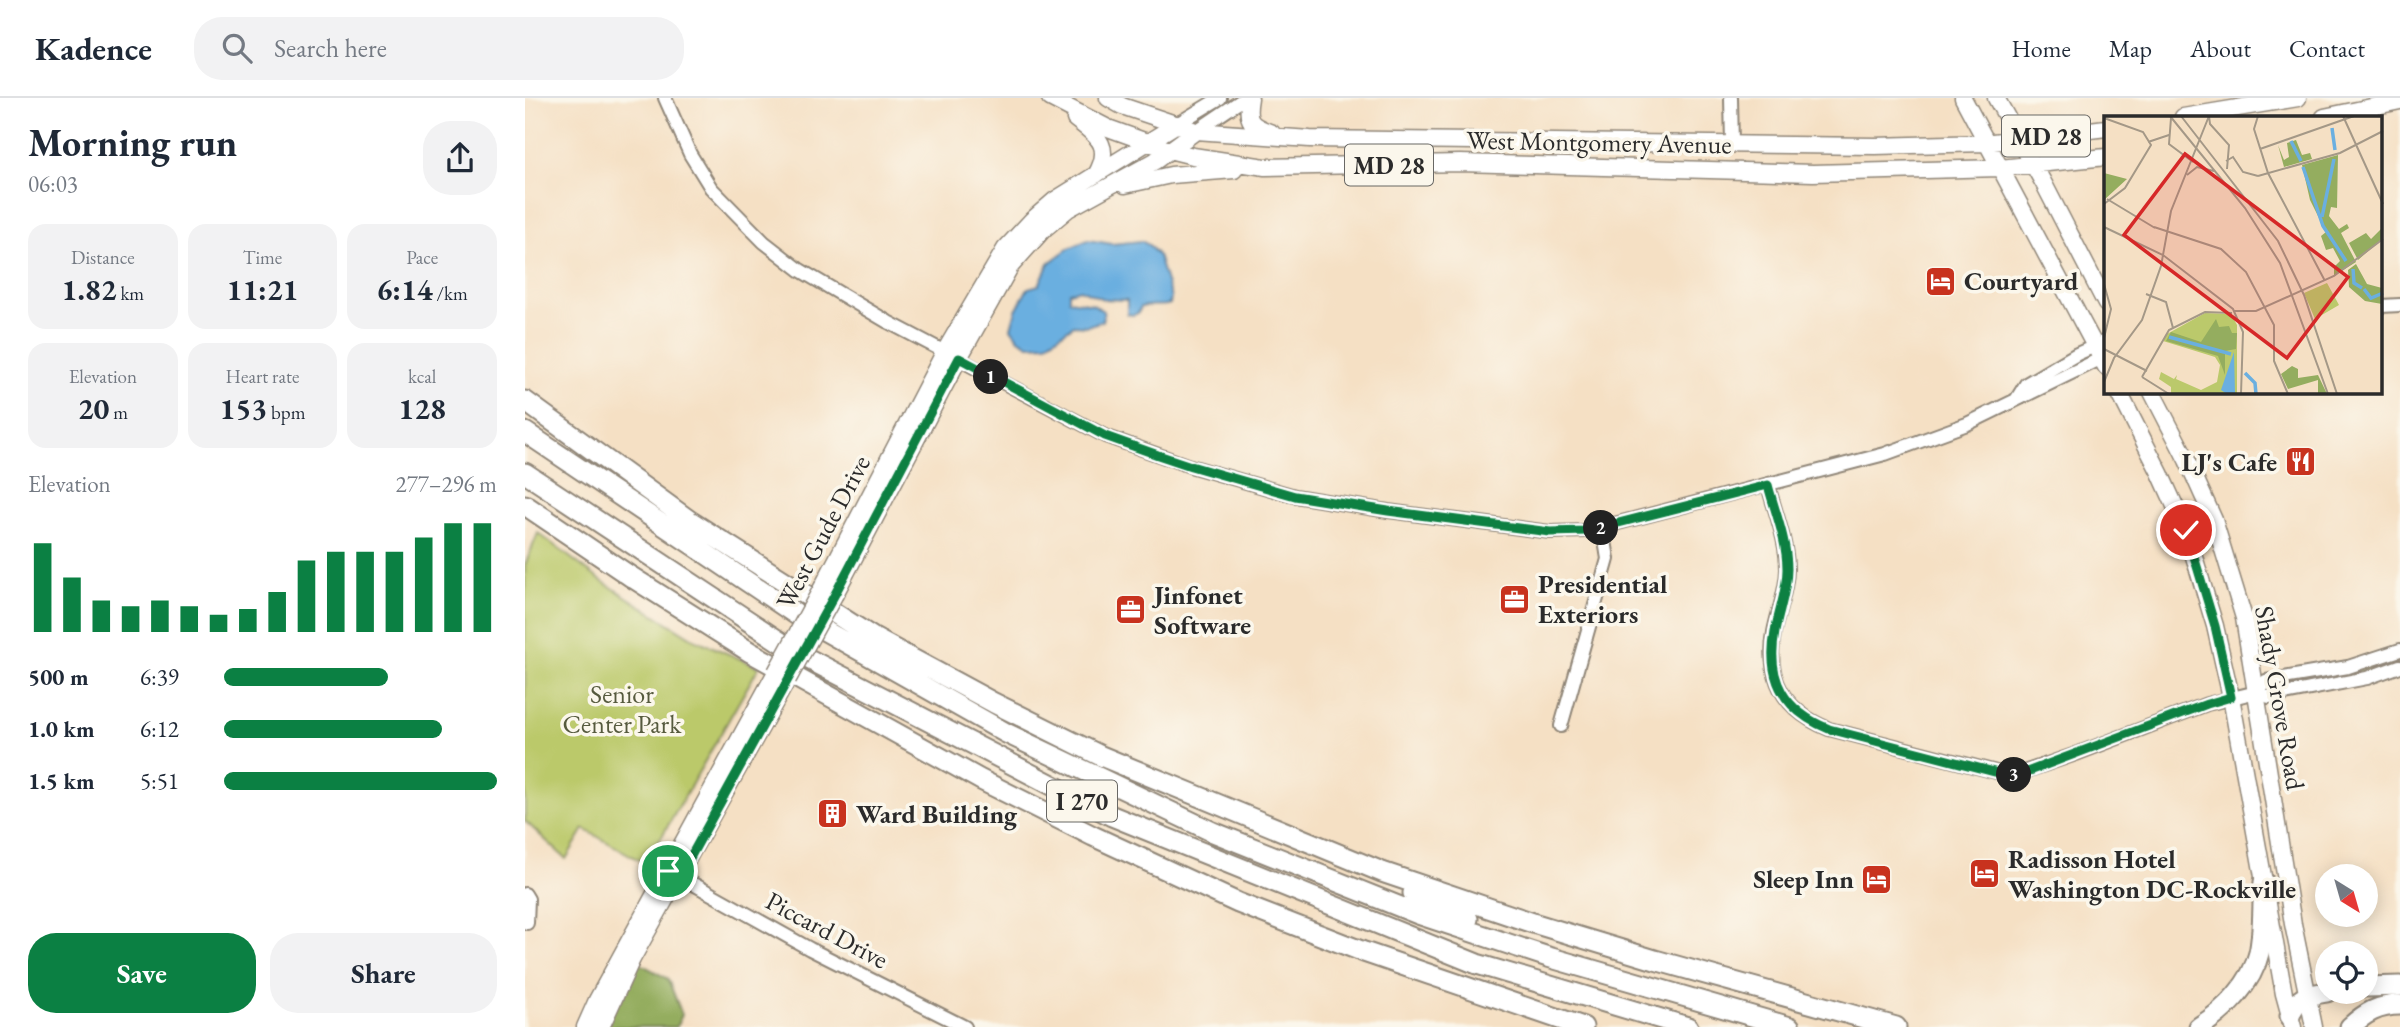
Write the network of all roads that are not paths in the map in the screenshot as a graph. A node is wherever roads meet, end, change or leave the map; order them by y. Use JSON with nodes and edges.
{"nodes":[{"id":1,"x":665,"y":98,"type":"edge"},
{"id":2,"x":1049,"y":98,"type":"edge"},
{"id":3,"x":1108,"y":98,"type":"edge"},
{"id":4,"x":1220,"y":98,"type":"edge"},
{"id":5,"x":1245,"y":98,"type":"edge"},
{"id":6,"x":1250,"y":98,"type":"edge"},
{"id":7,"x":1731,"y":98,"type":"edge"},
{"id":8,"x":1963,"y":98,"type":"edge"},
{"id":9,"x":1996,"y":98,"type":"edge"},
{"id":10,"x":2298,"y":98,"type":"edge"},
{"id":11,"x":2400,"y":101,"type":"edge"},
{"id":12,"x":2189,"y":116,"type":"edge"},
{"id":13,"x":2329,"y":116,"type":"edge"},
{"id":14,"x":1177,"y":124,"type":"junction"},
{"id":15,"x":2104,"y":128,"type":"edge"},
{"id":16,"x":1196,"y":131,"type":"junction"},
{"id":17,"x":1284,"y":137,"type":"junction"},
{"id":18,"x":2019,"y":139,"type":"junction"},
{"id":19,"x":1147,"y":142,"type":"junction"},
{"id":20,"x":1985,"y":143,"type":"junction"},
{"id":21,"x":1732,"y":144,"type":"junction"},
{"id":22,"x":1169,"y":150,"type":"junction"},
{"id":23,"x":2104,"y":158,"type":"edge"},
{"id":24,"x":2064,"y":162,"type":"junction"},
{"id":25,"x":2033,"y":165,"type":"junction"},
{"id":26,"x":1265,"y":167,"type":"junction"},
{"id":27,"x":2000,"y":168,"type":"junction"},
{"id":28,"x":1096,"y":175,"type":"junction"},
{"id":29,"x":1095,"y":193,"type":"junction"},
{"id":30,"x":2050,"y":195,"type":"junction"},
{"id":31,"x":2104,"y":300,"type":"edge"},
{"id":32,"x":2400,"y":305,"type":"edge"},
{"id":33,"x":2382,"y":306,"type":"edge"},
{"id":34,"x":2103,"y":354,"type":"edge"},
{"id":35,"x":952,"y":355,"type":"junction"},
{"id":36,"x":2120,"y":394,"type":"edge"},
{"id":37,"x":2153,"y":394,"type":"edge"},
{"id":38,"x":525,"y":401,"type":"edge"},
{"id":39,"x":525,"y":411,"type":"edge"},
{"id":40,"x":525,"y":432,"type":"edge"},
{"id":41,"x":602,"y":457,"type":"junction"},
{"id":42,"x":525,"y":473,"type":"edge"},
{"id":43,"x":1768,"y":485,"type":"junction"},
{"id":44,"x":525,"y":505,"type":"edge"},
{"id":45,"x":1603,"y":528,"type":"junction"},
{"id":46,"x":2400,"y":650,"type":"edge"},
{"id":47,"x":2400,"y":666,"type":"edge"},
{"id":48,"x":2257,"y":692,"type":"junction"},
{"id":49,"x":2231,"y":697,"type":"junction"},
{"id":50,"x":1561,"y":726,"type":"dead end"},
{"id":51,"x":1296,"y":838,"type":"junction"},
{"id":52,"x":674,"y":873,"type":"junction"},
{"id":53,"x":2264,"y":882,"type":"junction"},
{"id":54,"x":525,"y":894,"type":"edge"},
{"id":55,"x":527,"y":923,"type":"dead end"},
{"id":56,"x":1548,"y":957,"type":"junction"},
{"id":57,"x":2400,"y":986,"type":"edge"},
{"id":58,"x":2378,"y":987,"type":"edge"},
{"id":59,"x":2315,"y":994,"type":"edge"},
{"id":60,"x":2307,"y":995,"type":"junction"},
{"id":61,"x":2400,"y":1006,"type":"edge"},
{"id":62,"x":2291,"y":1021,"type":"edge"},
{"id":63,"x":585,"y":1027,"type":"edge"},
{"id":64,"x":601,"y":1027,"type":"edge"},
{"id":65,"x":965,"y":1027,"type":"edge"},
{"id":66,"x":1583,"y":1027,"type":"edge"},
{"id":67,"x":1688,"y":1027,"type":"edge"},
{"id":68,"x":1790,"y":1027,"type":"edge"},
{"id":69,"x":1896,"y":1027,"type":"edge"},
{"id":70,"x":2199,"y":1027,"type":"edge"},
{"id":71,"x":2314,"y":1027,"type":"edge"},
{"id":72,"x":2350,"y":1027,"type":"edge"}],
"edges":[{"from":1,"to":35,"type":"street"},
{"from":2,"to":19,"type":"main road","name":"West Montgomery Avenue","number":"MD 28"},
{"from":2,"to":28,"type":"main road"},
{"from":3,"to":14,"type":"main road","number":"MD 28"},
{"from":4,"to":14,"type":"street"},
{"from":5,"to":16,"type":"street"},
{"from":6,"to":17,"type":"main road"},
{"from":7,"to":21,"type":"street"},
{"from":8,"to":20,"type":"main road"},
{"from":9,"to":18,"type":"main road"},
{"from":10,"to":12,"type":"main road"},
{"from":11,"to":13,"type":"main road"},
{"from":14,"to":16,"type":"main road","number":"MD 28"},
{"from":14,"to":19,"type":"main road","name":"West Gude Drive"},
{"from":15,"to":18,"type":"main road","number":"MD 28"},
{"from":16,"to":17,"type":"main road","number":"MD 28"},
{"from":16,"to":22,"type":"main road","name":"West Gude Drive"},
{"from":17,"to":21,"type":"main road","name":"West Montgomery Avenue","number":"MD 28"},
{"from":18,"to":20,"type":"main road","number":"MD 28"},
{"from":18,"to":25,"type":"main road"},
{"from":19,"to":22,"type":"main road","name":"West Montgomery Avenue","number":"MD 28"},
{"from":19,"to":28,"type":"main road","name":"West Gude Drive"},
{"from":20,"to":21,"type":"main road","name":"West Montgomery Avenue","number":"MD 28"},
{"from":20,"to":27,"type":"main road"},
{"from":22,"to":26,"type":"main road","name":"West Montgomery Avenue","number":"MD 28"},
{"from":22,"to":29,"type":"main road","name":"West Gude Drive"},
{"from":23,"to":24,"type":"main road","number":"MD 28"},
{"from":24,"to":25,"type":"main road","number":"MD 28"},
{"from":24,"to":30,"type":"main road"},
{"from":25,"to":27,"type":"main road","name":"West Montgomery Avenue","number":"MD 28"},
{"from":25,"to":30,"type":"main road"},
{"from":26,"to":27,"type":"main road","name":"West Montgomery Avenue","number":"MD 28"},
{"from":26,"to":29,"type":"main road"},
{"from":27,"to":34,"type":"main road"},
{"from":28,"to":35,"type":"main road","name":"West Gude Drive"},
{"from":29,"to":35,"type":"main road","name":"West Gude Drive"},
{"from":30,"to":31,"type":"main road"},
{"from":32,"to":33,"type":"street"},
{"from":34,"to":43,"type":"street"},
{"from":35,"to":45,"type":"street"},
{"from":35,"to":52,"type":"main road","name":"West Gude Drive","bridge":true},
{"from":36,"to":49,"type":"main road","name":"Shady Grove Road"},
{"from":37,"to":48,"type":"main road","name":"Shady Grove Road"},
{"from":38,"to":41,"type":"highway","number":"I 270"},
{"from":39,"to":41,"type":"highway"},
{"from":40,"to":56,"type":"highway","number":"I 270"},
{"from":41,"to":51,"type":"highway","number":"I 270"},
{"from":42,"to":67,"type":"highway","number":"I 270"},
{"from":43,"to":45,"type":"street"},
{"from":43,"to":49,"type":"street"},
{"from":44,"to":66,"type":"highway","number":"I 270"},
{"from":45,"to":50,"type":"street"},
{"from":46,"to":48,"type":"street"},
{"from":47,"to":48,"type":"street"},
{"from":48,"to":49,"type":"street"},
{"from":48,"to":60,"type":"main road","name":"Shady Grove Road"},
{"from":49,"to":53,"type":"main road","name":"Shady Grove Road"},
{"from":51,"to":56,"type":"highway"},
{"from":51,"to":69,"type":"highway","number":"I 270"},
{"from":52,"to":63,"type":"main road","name":"West Gude Drive"},
{"from":52,"to":64,"type":"main road","name":"West Gude Drive"},
{"from":52,"to":65,"type":"street","name":"Piccard Drive"},
{"from":53,"to":62,"type":"main road","name":"Shady Grove Road"},
{"from":53,"to":70,"type":"highway"},
{"from":54,"to":55,"type":"street"},
{"from":56,"to":68,"type":"highway","number":"I 270"},
{"from":57,"to":58,"type":"highway"},
{"from":59,"to":60,"type":"highway"},
{"from":60,"to":62,"type":"highway"},
{"from":60,"to":71,"type":"main road","name":"Shady Grove Road"},
{"from":61,"to":72,"type":"highway"}]}
